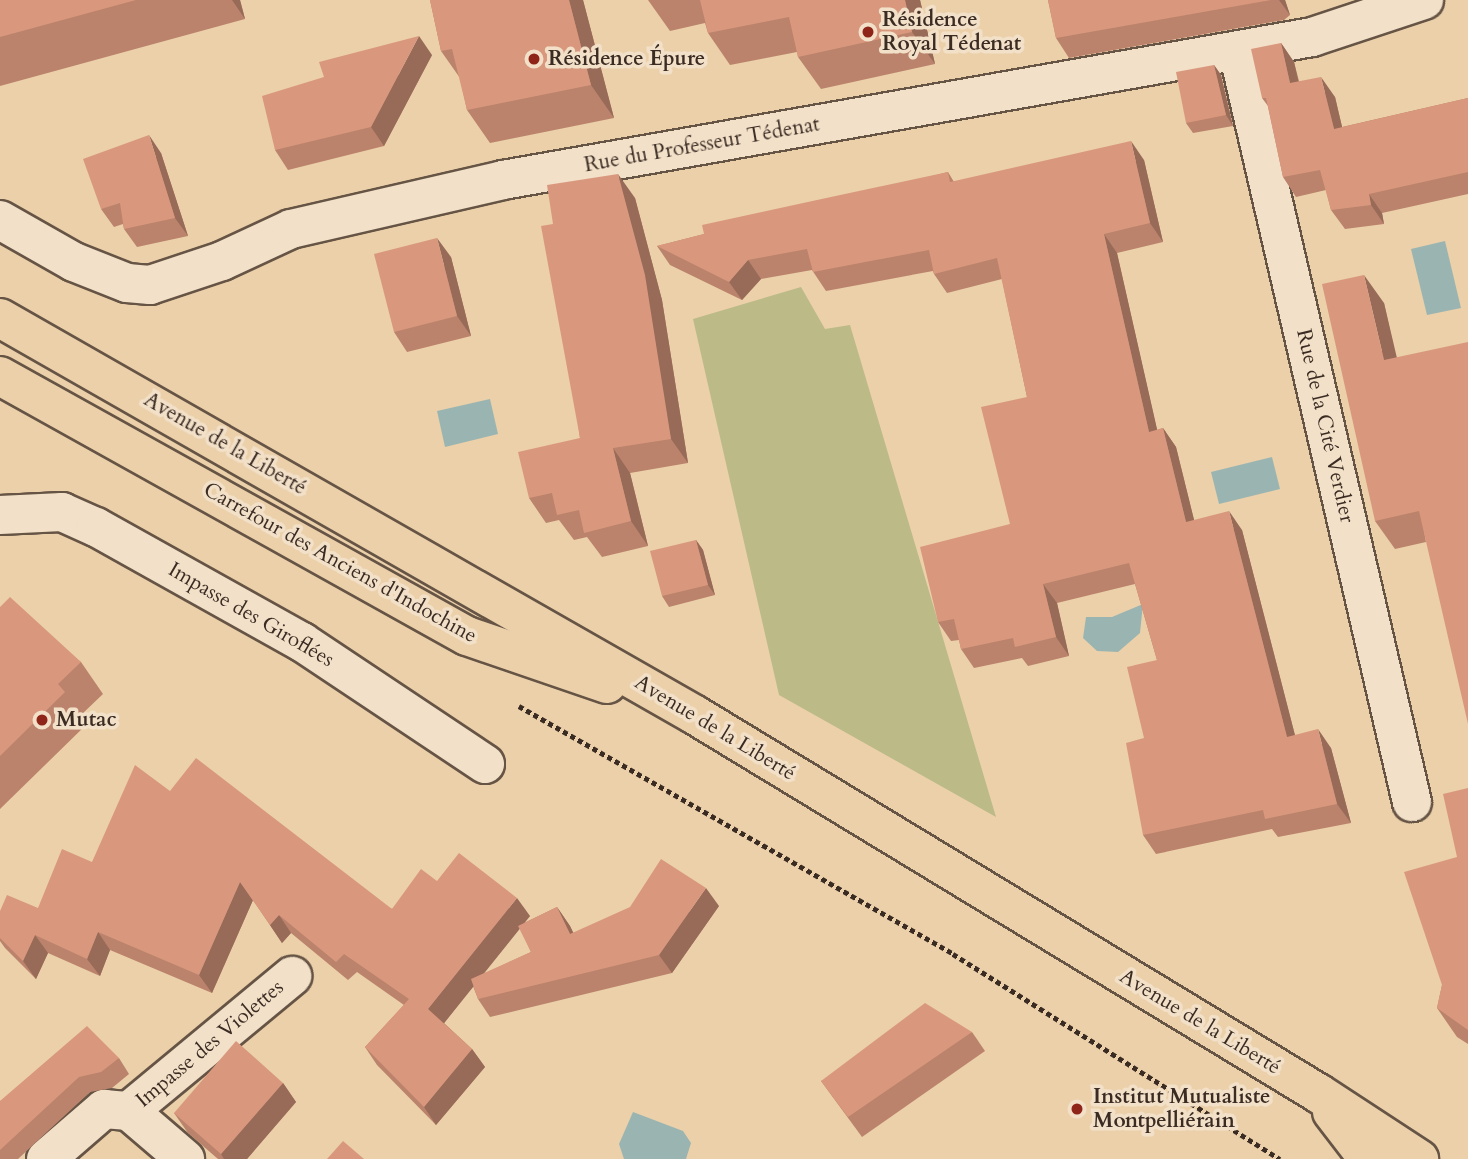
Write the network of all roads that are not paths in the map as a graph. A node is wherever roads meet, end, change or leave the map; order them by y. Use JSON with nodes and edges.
{"nodes":[{"id":1,"x":1424,"y":0,"type":"edge"},
{"id":2,"x":1238,"y":51,"type":"junction"},
{"id":3,"x":0,"y":220,"type":"edge"},
{"id":4,"x":0,"y":318,"type":"edge"},
{"id":5,"x":0,"y":376,"type":"edge"},
{"id":6,"x":0,"y":515,"type":"edge"},
{"id":7,"x":695,"y":715,"type":"junction"},
{"id":8,"x":485,"y":764,"type":"dead end"},
{"id":9,"x":1412,"y":802,"type":"dead end"},
{"id":10,"x":292,"y":976,"type":"dead end"},
{"id":11,"x":1318,"y":1093,"type":"junction"},
{"id":12,"x":129,"y":1111,"type":"junction"},
{"id":13,"x":46,"y":1159,"type":"edge"},
{"id":14,"x":185,"y":1159,"type":"edge"},
{"id":15,"x":1368,"y":1159,"type":"edge"},
{"id":16,"x":1419,"y":1159,"type":"edge"}],
"edges":[{"from":1,"to":2,"type":"street","name":"Rue du Professeur Tédenat"},
{"from":2,"to":3,"type":"street","name":"Rue du Professeur Tédenat"},
{"from":2,"to":9,"type":"street","name":"Rue de la Cité Verdier"},
{"from":4,"to":7,"type":"main road","name":"Avenue de la Liberté"},
{"from":5,"to":7,"type":"main road","name":"Carrefour des Anciens d'Indochine"},
{"from":6,"to":8,"type":"street","name":"Impasse des Giroflées"},
{"from":7,"to":11,"type":"main road","name":"Avenue de la Liberté"},
{"from":10,"to":12,"type":"street","name":"Impasse des Violettes"},
{"from":11,"to":15,"type":"main road"},
{"from":11,"to":16,"type":"main road","name":"Avenue de la Liberté"},
{"from":12,"to":13,"type":"street","name":"Impasse des Violettes"},
{"from":12,"to":14,"type":"street","name":"Impasse des Violettes"}]}
